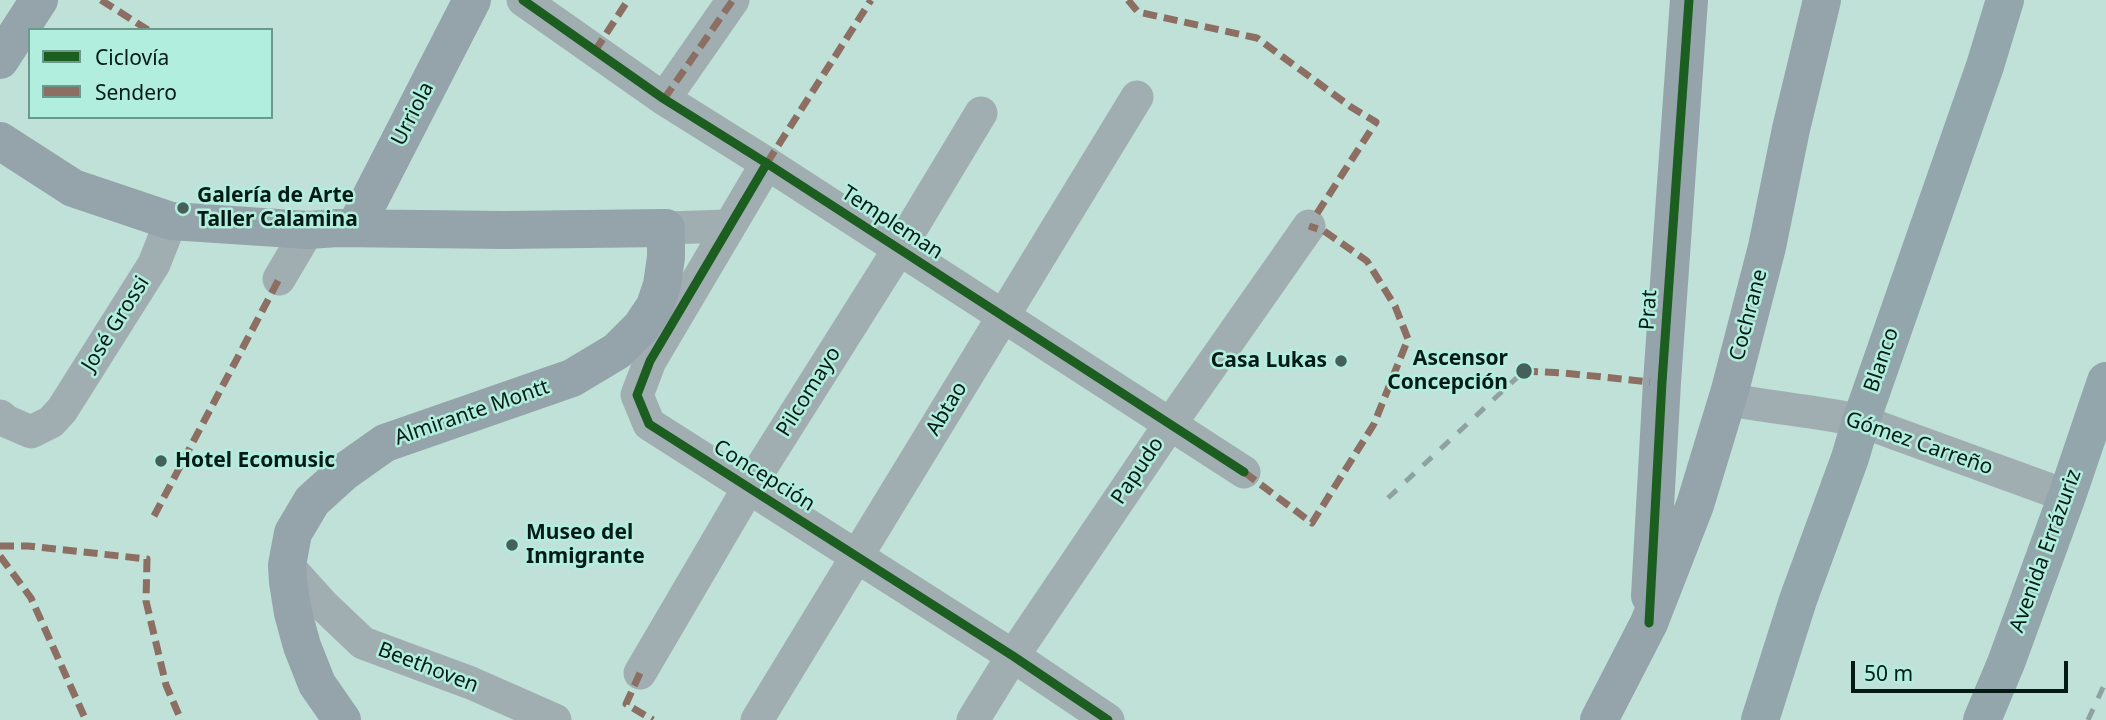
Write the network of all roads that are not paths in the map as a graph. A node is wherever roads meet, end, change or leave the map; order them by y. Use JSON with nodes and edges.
{"nodes":[{"id":1,"x":38,"y":0,"type":"edge"},
{"id":2,"x":472,"y":0,"type":"edge"},
{"id":3,"x":523,"y":0,"type":"edge"},
{"id":4,"x":733,"y":0,"type":"edge"},
{"id":5,"x":1689,"y":0,"type":"edge"},
{"id":6,"x":1822,"y":0,"type":"edge"},
{"id":7,"x":2005,"y":0,"type":"edge"},
{"id":8,"x":0,"y":60,"type":"edge"},
{"id":9,"x":1137,"y":97,"type":"dead end"},
{"id":10,"x":664,"y":99,"type":"junction"},
{"id":11,"x":981,"y":113,"type":"dead end"},
{"id":12,"x":0,"y":141,"type":"edge"},
{"id":13,"x":767,"y":163,"type":"junction"},
{"id":14,"x":171,"y":221,"type":"junction"},
{"id":15,"x":728,"y":226,"type":"junction"},
{"id":16,"x":1309,"y":226,"type":"dead end"},
{"id":17,"x":355,"y":228,"type":"junction"},
{"id":18,"x":666,"y":228,"type":"junction"},
{"id":19,"x":308,"y":230,"type":"junction"},
{"id":20,"x":899,"y":249,"type":"junction"},
{"id":21,"x":279,"y":278,"type":"dead end"},
{"id":22,"x":1003,"y":316,"type":"junction"},
{"id":23,"x":2106,"y":381,"type":"edge"},
{"id":24,"x":1727,"y":399,"type":"junction"},
{"id":25,"x":0,"y":416,"type":"edge"},
{"id":26,"x":1861,"y":421,"type":"junction"},
{"id":27,"x":1170,"y":425,"type":"junction"},
{"id":28,"x":2106,"y":451,"type":"edge"},
{"id":29,"x":1244,"y":472,"type":"dead end"},
{"id":30,"x":748,"y":487,"type":"junction"},
{"id":31,"x":2067,"y":496,"type":"junction"},
{"id":32,"x":857,"y":556,"type":"junction"},
{"id":33,"x":287,"y":565,"type":"junction"},
{"id":34,"x":1649,"y":623,"type":"junction"},
{"id":35,"x":1013,"y":656,"type":"junction"},
{"id":36,"x":640,"y":673,"type":"dead end"},
{"id":37,"x":342,"y":720,"type":"edge"},
{"id":38,"x":555,"y":720,"type":"edge"},
{"id":39,"x":757,"y":720,"type":"edge"},
{"id":40,"x":973,"y":720,"type":"edge"},
{"id":41,"x":1108,"y":720,"type":"edge"},
{"id":42,"x":1599,"y":720,"type":"edge"},
{"id":43,"x":1760,"y":720,"type":"edge"},
{"id":44,"x":1982,"y":720,"type":"edge"},
{"id":45,"x":2009,"y":720,"type":"edge"}],
"edges":[{"from":1,"to":8,"type":"main road"},
{"from":2,"to":17,"type":"main road","name":"Urriola"},
{"from":3,"to":10,"type":"street","name":"Templeman"},
{"from":4,"to":10,"type":"street"},
{"from":5,"to":34,"type":"main road","name":"Prat"},
{"from":6,"to":24,"type":"main road","name":"Cochrane"},
{"from":7,"to":26,"type":"main road","name":"Blanco"},
{"from":9,"to":22,"type":"street","name":"Abtao"},
{"from":10,"to":13,"type":"street","name":"Templeman"},
{"from":11,"to":20,"type":"street","name":"Pilcomayo"},
{"from":12,"to":14,"type":"main road"},
{"from":13,"to":15,"type":"street","name":"Concepción"},
{"from":13,"to":20,"type":"street","name":"Templeman"},
{"from":14,"to":19,"type":"main road"},
{"from":14,"to":25,"type":"street","name":"José Grossi"},
{"from":15,"to":18,"type":"street"},
{"from":15,"to":30,"type":"street","name":"Concepción"},
{"from":16,"to":27,"type":"street","name":"Papudo"},
{"from":17,"to":18,"type":"main road"},
{"from":17,"to":19,"type":"main road"},
{"from":18,"to":33,"type":"main road","name":"Almirante Montt"},
{"from":19,"to":21,"type":"street"},
{"from":20,"to":22,"type":"street","name":"Templeman"},
{"from":20,"to":30,"type":"street","name":"Pilcomayo"},
{"from":22,"to":27,"type":"street","name":"Templeman"},
{"from":22,"to":32,"type":"street","name":"Abtao"},
{"from":23,"to":31,"type":"main road","name":"Avenida Errázuriz"},
{"from":24,"to":26,"type":"street","name":"Gómez Carreño"},
{"from":24,"to":34,"type":"main road","name":"Cochrane"},
{"from":26,"to":31,"type":"street","name":"Gómez Carreño"},
{"from":26,"to":43,"type":"main road","name":"Blanco"},
{"from":27,"to":29,"type":"street","name":"Templeman"},
{"from":27,"to":35,"type":"street","name":"Papudo"},
{"from":28,"to":45,"type":"main road","name":"Avenida Errázuriz"},
{"from":30,"to":32,"type":"street","name":"Concepción"},
{"from":30,"to":36,"type":"street","name":"Pilcomayo"},
{"from":31,"to":44,"type":"main road","name":"Avenida Errázuriz"},
{"from":32,"to":35,"type":"street","name":"Concepción"},
{"from":32,"to":39,"type":"street","name":"Abtao"},
{"from":33,"to":37,"type":"main road","name":"Almirante Montt"},
{"from":33,"to":38,"type":"street","name":"Beethoven"},
{"from":34,"to":42,"type":"main road","name":"Cochrane"},
{"from":35,"to":40,"type":"street","name":"Papudo"},
{"from":35,"to":41,"type":"street","name":"Concepción"}]}
